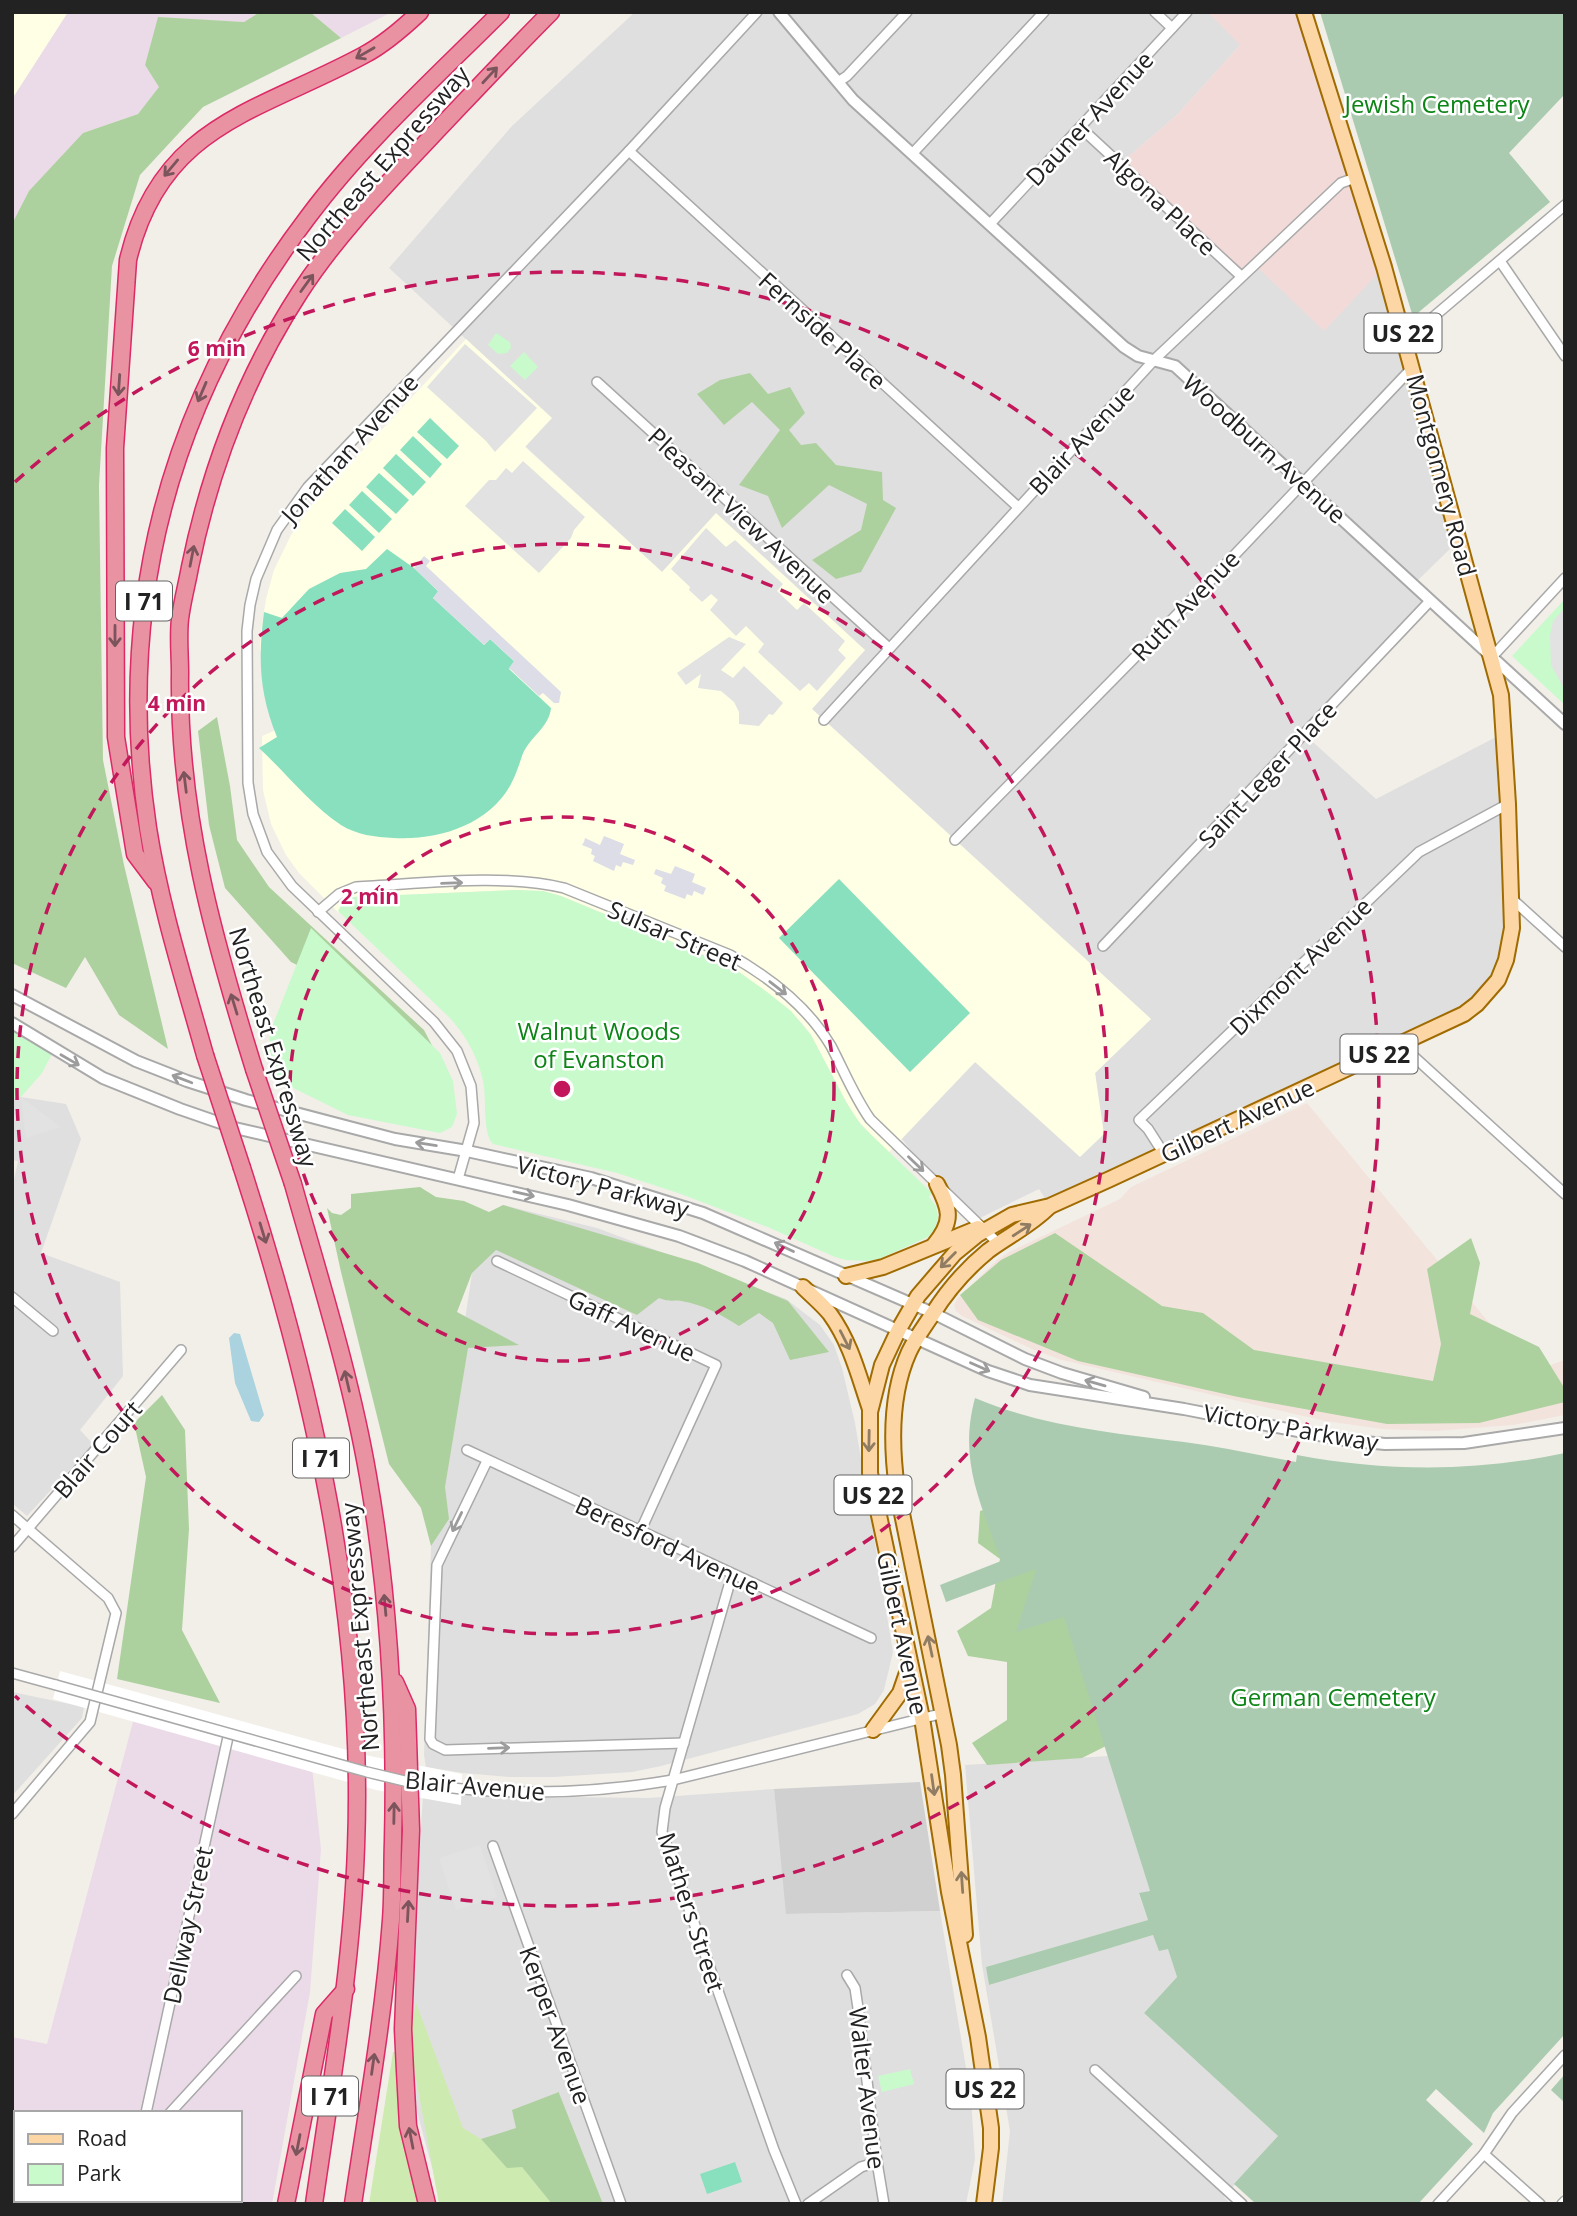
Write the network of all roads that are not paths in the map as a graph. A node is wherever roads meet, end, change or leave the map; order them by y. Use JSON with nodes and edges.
{"nodes":[{"id":1,"x":419,"y":12,"type":"edge"},
{"id":2,"x":500,"y":12,"type":"edge"},
{"id":3,"x":551,"y":12,"type":"edge"},
{"id":4,"x":757,"y":12,"type":"edge"},
{"id":5,"x":779,"y":12,"type":"edge"},
{"id":6,"x":908,"y":12,"type":"edge"},
{"id":7,"x":1044,"y":12,"type":"edge"},
{"id":8,"x":1155,"y":12,"type":"edge"},
{"id":9,"x":1187,"y":12,"type":"edge"},
{"id":10,"x":1304,"y":12,"type":"edge"},
{"id":11,"x":1172,"y":28,"type":"junction"},
{"id":12,"x":838,"y":82,"type":"junction"},
{"id":13,"x":1081,"y":128,"type":"junction"},
{"id":14,"x":629,"y":151,"type":"junction"},
{"id":15,"x":913,"y":153,"type":"junction"},
{"id":16,"x":1355,"y":178,"type":"junction"},
{"id":17,"x":1565,"y":205,"type":"edge"},
{"id":18,"x":990,"y":225,"type":"junction"},
{"id":19,"x":1500,"y":261,"type":"junction"},
{"id":20,"x":1241,"y":276,"type":"junction"},
{"id":21,"x":1404,"y":338,"type":"junction"},
{"id":22,"x":1565,"y":356,"type":"edge"},
{"id":23,"x":1155,"y":359,"type":"junction"},
{"id":24,"x":1413,"y":367,"type":"junction"},
{"id":25,"x":597,"y":382,"type":"dead end"},
{"id":26,"x":1303,"y":482,"type":"junction"},
{"id":27,"x":1018,"y":508,"type":"junction"},
{"id":28,"x":1565,"y":578,"type":"edge"},
{"id":29,"x":1430,"y":601,"type":"junction"},
{"id":30,"x":889,"y":648,"type":"junction"},
{"id":31,"x":1492,"y":657,"type":"junction"},
{"id":32,"x":824,"y":720,"type":"dead end"},
{"id":33,"x":1565,"y":724,"type":"edge"},
{"id":34,"x":1508,"y":804,"type":"junction"},
{"id":35,"x":955,"y":840,"type":"dead end"},
{"id":36,"x":159,"y":885,"type":"junction"},
{"id":37,"x":1512,"y":899,"type":"junction"},
{"id":38,"x":318,"y":912,"type":"junction"},
{"id":39,"x":1103,"y":946,"type":"dead end"},
{"id":40,"x":1565,"y":947,"type":"edge"},
{"id":41,"x":12,"y":995,"type":"edge"},
{"id":42,"x":12,"y":1023,"type":"edge"},
{"id":43,"x":1400,"y":1044,"type":"junction"},
{"id":44,"x":467,"y":1151,"type":"junction"},
{"id":45,"x":1164,"y":1154,"type":"junction"},
{"id":46,"x":458,"y":1179,"type":"junction"},
{"id":47,"x":937,"y":1184,"type":"junction"},
{"id":48,"x":1565,"y":1194,"type":"edge"},
{"id":49,"x":1050,"y":1206,"type":"junction"},
{"id":50,"x":983,"y":1228,"type":"junction"},
{"id":51,"x":999,"y":1244,"type":"junction"},
{"id":52,"x":933,"y":1246,"type":"junction"},
{"id":53,"x":497,"y":1261,"type":"dead end"},
{"id":54,"x":846,"y":1276,"type":"junction"},
{"id":55,"x":803,"y":1287,"type":"junction"},
{"id":56,"x":12,"y":1297,"type":"edge"},
{"id":57,"x":912,"y":1304,"type":"junction"},
{"id":58,"x":933,"y":1313,"type":"junction"},
{"id":59,"x":899,"y":1329,"type":"junction"},
{"id":60,"x":52,"y":1331,"type":"dead end"},
{"id":61,"x":918,"y":1338,"type":"junction"},
{"id":62,"x":181,"y":1350,"type":"dead end"},
{"id":63,"x":1184,"y":1409,"type":"junction"},
{"id":64,"x":870,"y":1412,"type":"junction"},
{"id":65,"x":1565,"y":1428,"type":"edge"},
{"id":66,"x":467,"y":1450,"type":"dead end"},
{"id":67,"x":487,"y":1461,"type":"junction"},
{"id":68,"x":12,"y":1515,"type":"edge"},
{"id":69,"x":29,"y":1529,"type":"junction"},
{"id":70,"x":640,"y":1532,"type":"junction"},
{"id":71,"x":12,"y":1547,"type":"edge"},
{"id":72,"x":732,"y":1575,"type":"junction"},
{"id":73,"x":871,"y":1638,"type":"dead end"},
{"id":74,"x":911,"y":1663,"type":"junction"},
{"id":75,"x":12,"y":1673,"type":"edge"},
{"id":76,"x":391,"y":1673,"type":"junction"},
{"id":77,"x":944,"y":1713,"type":"junction"},
{"id":78,"x":922,"y":1718,"type":"junction"},
{"id":79,"x":873,"y":1730,"type":"junction"},
{"id":80,"x":228,"y":1737,"type":"dead end"},
{"id":81,"x":684,"y":1743,"type":"junction"},
{"id":82,"x":673,"y":1780,"type":"junction"},
{"id":83,"x":12,"y":1814,"type":"edge"},
{"id":84,"x":494,"y":1846,"type":"dead end"},
{"id":85,"x":847,"y":1975,"type":"dead end"},
{"id":86,"x":967,"y":1975,"type":"junction"},
{"id":87,"x":296,"y":1976,"type":"dead end"},
{"id":88,"x":346,"y":1989,"type":"junction"},
{"id":89,"x":1565,"y":2055,"type":"edge"},
{"id":90,"x":1095,"y":2070,"type":"dead end"},
{"id":91,"x":146,"y":2111,"type":"edge"},
{"id":92,"x":172,"y":2111,"type":"edge"},
{"id":93,"x":1484,"y":2154,"type":"junction"},
{"id":94,"x":877,"y":2162,"type":"junction"},
{"id":95,"x":286,"y":2204,"type":"edge"},
{"id":96,"x":314,"y":2204,"type":"edge"},
{"id":97,"x":352,"y":2204,"type":"edge"},
{"id":98,"x":428,"y":2204,"type":"edge"},
{"id":99,"x":621,"y":2204,"type":"edge"},
{"id":100,"x":796,"y":2204,"type":"edge"},
{"id":101,"x":808,"y":2204,"type":"edge"},
{"id":102,"x":884,"y":2204,"type":"edge"},
{"id":103,"x":984,"y":2204,"type":"edge"},
{"id":104,"x":1242,"y":2204,"type":"edge"},
{"id":105,"x":1438,"y":2204,"type":"edge"},
{"id":106,"x":1540,"y":2204,"type":"edge"}],
"edges":[{"from":1,"to":36,"type":"highway","one_way":true},
{"from":2,"to":36,"type":"highway","name":"Northeast Expressway","number":"I 71","one_way":true},
{"from":76,"to":3,"type":"highway","name":"Northeast Expressway","number":"I 71","one_way":true,"bridge":true},
{"from":4,"to":14,"type":"street","name":"Jonathan Avenue"},
{"from":5,"to":12,"type":"street","name":"Woodburn Avenue"},
{"from":6,"to":12,"type":"street"},
{"from":7,"to":15,"type":"street"},
{"from":8,"to":11,"type":"street"},
{"from":9,"to":11,"type":"street","name":"Dauner Avenue"},
{"from":10,"to":16,"type":"main road","name":"Montgomery Road","number":"US 22"},
{"from":11,"to":13,"type":"street","name":"Dauner Avenue"},
{"from":12,"to":15,"type":"street","name":"Woodburn Avenue"},
{"from":13,"to":18,"type":"street","name":"Dauner Avenue"},
{"from":13,"to":20,"type":"street","name":"Algona Place"},
{"from":14,"to":27,"type":"street","name":"Fernside Place"},
{"from":14,"to":38,"type":"street","name":"Jonathan Avenue"},
{"from":15,"to":18,"type":"street","name":"Woodburn Avenue"},
{"from":16,"to":20,"type":"street","name":"Blair Avenue"},
{"from":16,"to":21,"type":"main road","name":"Montgomery Road","number":"US 22"},
{"from":17,"to":19,"type":"street"},
{"from":18,"to":23,"type":"street","name":"Woodburn Avenue"},
{"from":19,"to":21,"type":"street"},
{"from":19,"to":22,"type":"street"},
{"from":20,"to":23,"type":"street","name":"Blair Avenue"},
{"from":21,"to":24,"type":"main road","name":"Montgomery Road","number":"US 22"},
{"from":23,"to":26,"type":"street","name":"Woodburn Avenue"},
{"from":23,"to":27,"type":"street","name":"Blair Avenue"},
{"from":24,"to":26,"type":"street","name":"Ruth Avenue"},
{"from":24,"to":31,"type":"main road","name":"Montgomery Road","number":"US 22"},
{"from":25,"to":30,"type":"street","name":"Pleasant View Avenue"},
{"from":26,"to":29,"type":"street","name":"Woodburn Avenue"},
{"from":26,"to":35,"type":"street","name":"Ruth Avenue"},
{"from":27,"to":30,"type":"street","name":"Blair Avenue"},
{"from":28,"to":31,"type":"street"},
{"from":29,"to":31,"type":"street","name":"Woodburn Avenue"},
{"from":29,"to":39,"type":"street","name":"Saint Leger Place"},
{"from":30,"to":32,"type":"street","name":"Blair Avenue"},
{"from":31,"to":33,"type":"street","name":"Woodburn Avenue"},
{"from":31,"to":34,"type":"main road","name":"Gilbert Avenue","number":"US 22"},
{"from":34,"to":37,"type":"main road","name":"Gilbert Avenue","number":"US 22"},
{"from":34,"to":45,"type":"street","name":"Dixmont Avenue"},
{"from":36,"to":88,"type":"highway","name":"Northeast Expressway","number":"I 71","one_way":true,"bridge":true},
{"from":37,"to":40,"type":"street"},
{"from":37,"to":43,"type":"main road","name":"Gilbert Avenue","number":"US 22"},
{"from":38,"to":44,"type":"street","name":"Jonathan Avenue"},
{"from":38,"to":47,"type":"street","name":"Sulsar Street","one_way":true},
{"from":44,"to":41,"type":"street","name":"Victory Parkway","one_way":true},
{"from":42,"to":46,"type":"street","name":"Victory Parkway","one_way":true},
{"from":43,"to":45,"type":"main road","name":"Gilbert Avenue","number":"US 22"},
{"from":43,"to":48,"type":"street"},
{"from":44,"to":46,"type":"street","name":"Jonathan Avenue"},
{"from":54,"to":44,"type":"street","name":"Victory Parkway","one_way":true},
{"from":45,"to":49,"type":"main road","name":"Gilbert Avenue","number":"US 22"},
{"from":46,"to":55,"type":"street","name":"Victory Parkway","one_way":true},
{"from":47,"to":50,"type":"street","name":"Sulsar Street"},
{"from":47,"to":52,"type":"main road"},
{"from":49,"to":50,"type":"main road","name":"Gilbert Avenue","number":"US 22"},
{"from":51,"to":49,"type":"main road","name":"Gilbert Avenue","number":"US 22","one_way":true},
{"from":50,"to":51,"type":"street","name":"Sulsar Street"},
{"from":50,"to":52,"type":"main road","name":"Gilbert Avenue"},
{"from":50,"to":57,"type":"main road","name":"Gilbert Avenue","number":"US 22","one_way":true},
{"from":51,"to":58,"type":"main road","name":"Gilbert Avenue","number":"US 22"},
{"from":52,"to":54,"type":"main road","name":"Gilbert Avenue"},
{"from":53,"to":70,"type":"street","name":"Gaff Avenue"},
{"from":54,"to":57,"type":"street","name":"Victory Parkway"},
{"from":55,"to":59,"type":"street","name":"Victory Parkway"},
{"from":55,"to":64,"type":"main road","one_way":true},
{"from":56,"to":60,"type":"street"},
{"from":57,"to":58,"type":"street","name":"Victory Parkway"},
{"from":57,"to":59,"type":"main road","name":"Gilbert Avenue","number":"US 22"},
{"from":58,"to":61,"type":"main road","name":"Gilbert Avenue","number":"US 22"},
{"from":63,"to":58,"type":"street","name":"Victory Parkway","one_way":true},
{"from":59,"to":61,"type":"street","name":"Victory Parkway"},
{"from":59,"to":64,"type":"main road","name":"Gilbert Avenue","number":"US 22"},
{"from":61,"to":63,"type":"street","name":"Victory Parkway","one_way":true},
{"from":77,"to":61,"type":"main road","name":"Gilbert Avenue","number":"US 22","one_way":true},
{"from":62,"to":69,"type":"street","name":"Blair Court"},
{"from":63,"to":65,"type":"street","name":"Victory Parkway"},
{"from":64,"to":74,"type":"main road","name":"Gilbert Avenue","number":"US 22","one_way":true},
{"from":66,"to":67,"type":"street","name":"Beresford Avenue"},
{"from":67,"to":70,"type":"street","name":"Beresford Avenue"},
{"from":67,"to":81,"type":"street","one_way":true},
{"from":68,"to":69,"type":"street"},
{"from":69,"to":71,"type":"street","name":"Blair Court"},
{"from":69,"to":83,"type":"street"},
{"from":70,"to":72,"type":"street","name":"Beresford Avenue"},
{"from":72,"to":73,"type":"street","name":"Beresford Avenue"},
{"from":72,"to":81,"type":"street","name":"Mathers Street"},
{"from":74,"to":78,"type":"main road","name":"Gilbert Avenue","number":"US 22"},
{"from":74,"to":79,"type":"main road"},
{"from":75,"to":82,"type":"street","name":"Blair Avenue","bridge":true},
{"from":97,"to":76,"type":"highway","name":"Northeast Expressway","number":"I 71","one_way":true},
{"from":98,"to":76,"type":"highway","one_way":true},
{"from":77,"to":78,"type":"street","name":"Blair Avenue"},
{"from":86,"to":77,"type":"main road","name":"Gilbert Avenue","number":"US 22","one_way":true},
{"from":78,"to":79,"type":"street","name":"Blair Avenue"},
{"from":78,"to":86,"type":"main road","name":"Gilbert Avenue","number":"US 22","one_way":true},
{"from":79,"to":82,"type":"street","name":"Blair Avenue"},
{"from":80,"to":91,"type":"street","name":"Dellway Street"},
{"from":81,"to":82,"type":"street","name":"Mathers Street"},
{"from":82,"to":100,"type":"street","name":"Mathers Street"},
{"from":84,"to":99,"type":"street","name":"Kerper Avenue"},
{"from":85,"to":94,"type":"street","name":"Walter Avenue"},
{"from":86,"to":103,"type":"main road","name":"Gilbert Avenue","number":"US 22"},
{"from":87,"to":92,"type":"street"},
{"from":88,"to":95,"type":"highway","one_way":true},
{"from":88,"to":96,"type":"highway","name":"Northeast Expressway","number":"I 71"},
{"from":89,"to":93,"type":"street"},
{"from":90,"to":104,"type":"street"},
{"from":93,"to":105,"type":"street"},
{"from":93,"to":106,"type":"street"},
{"from":94,"to":101,"type":"street"},
{"from":94,"to":102,"type":"street","name":"Walter Avenue"}]}
